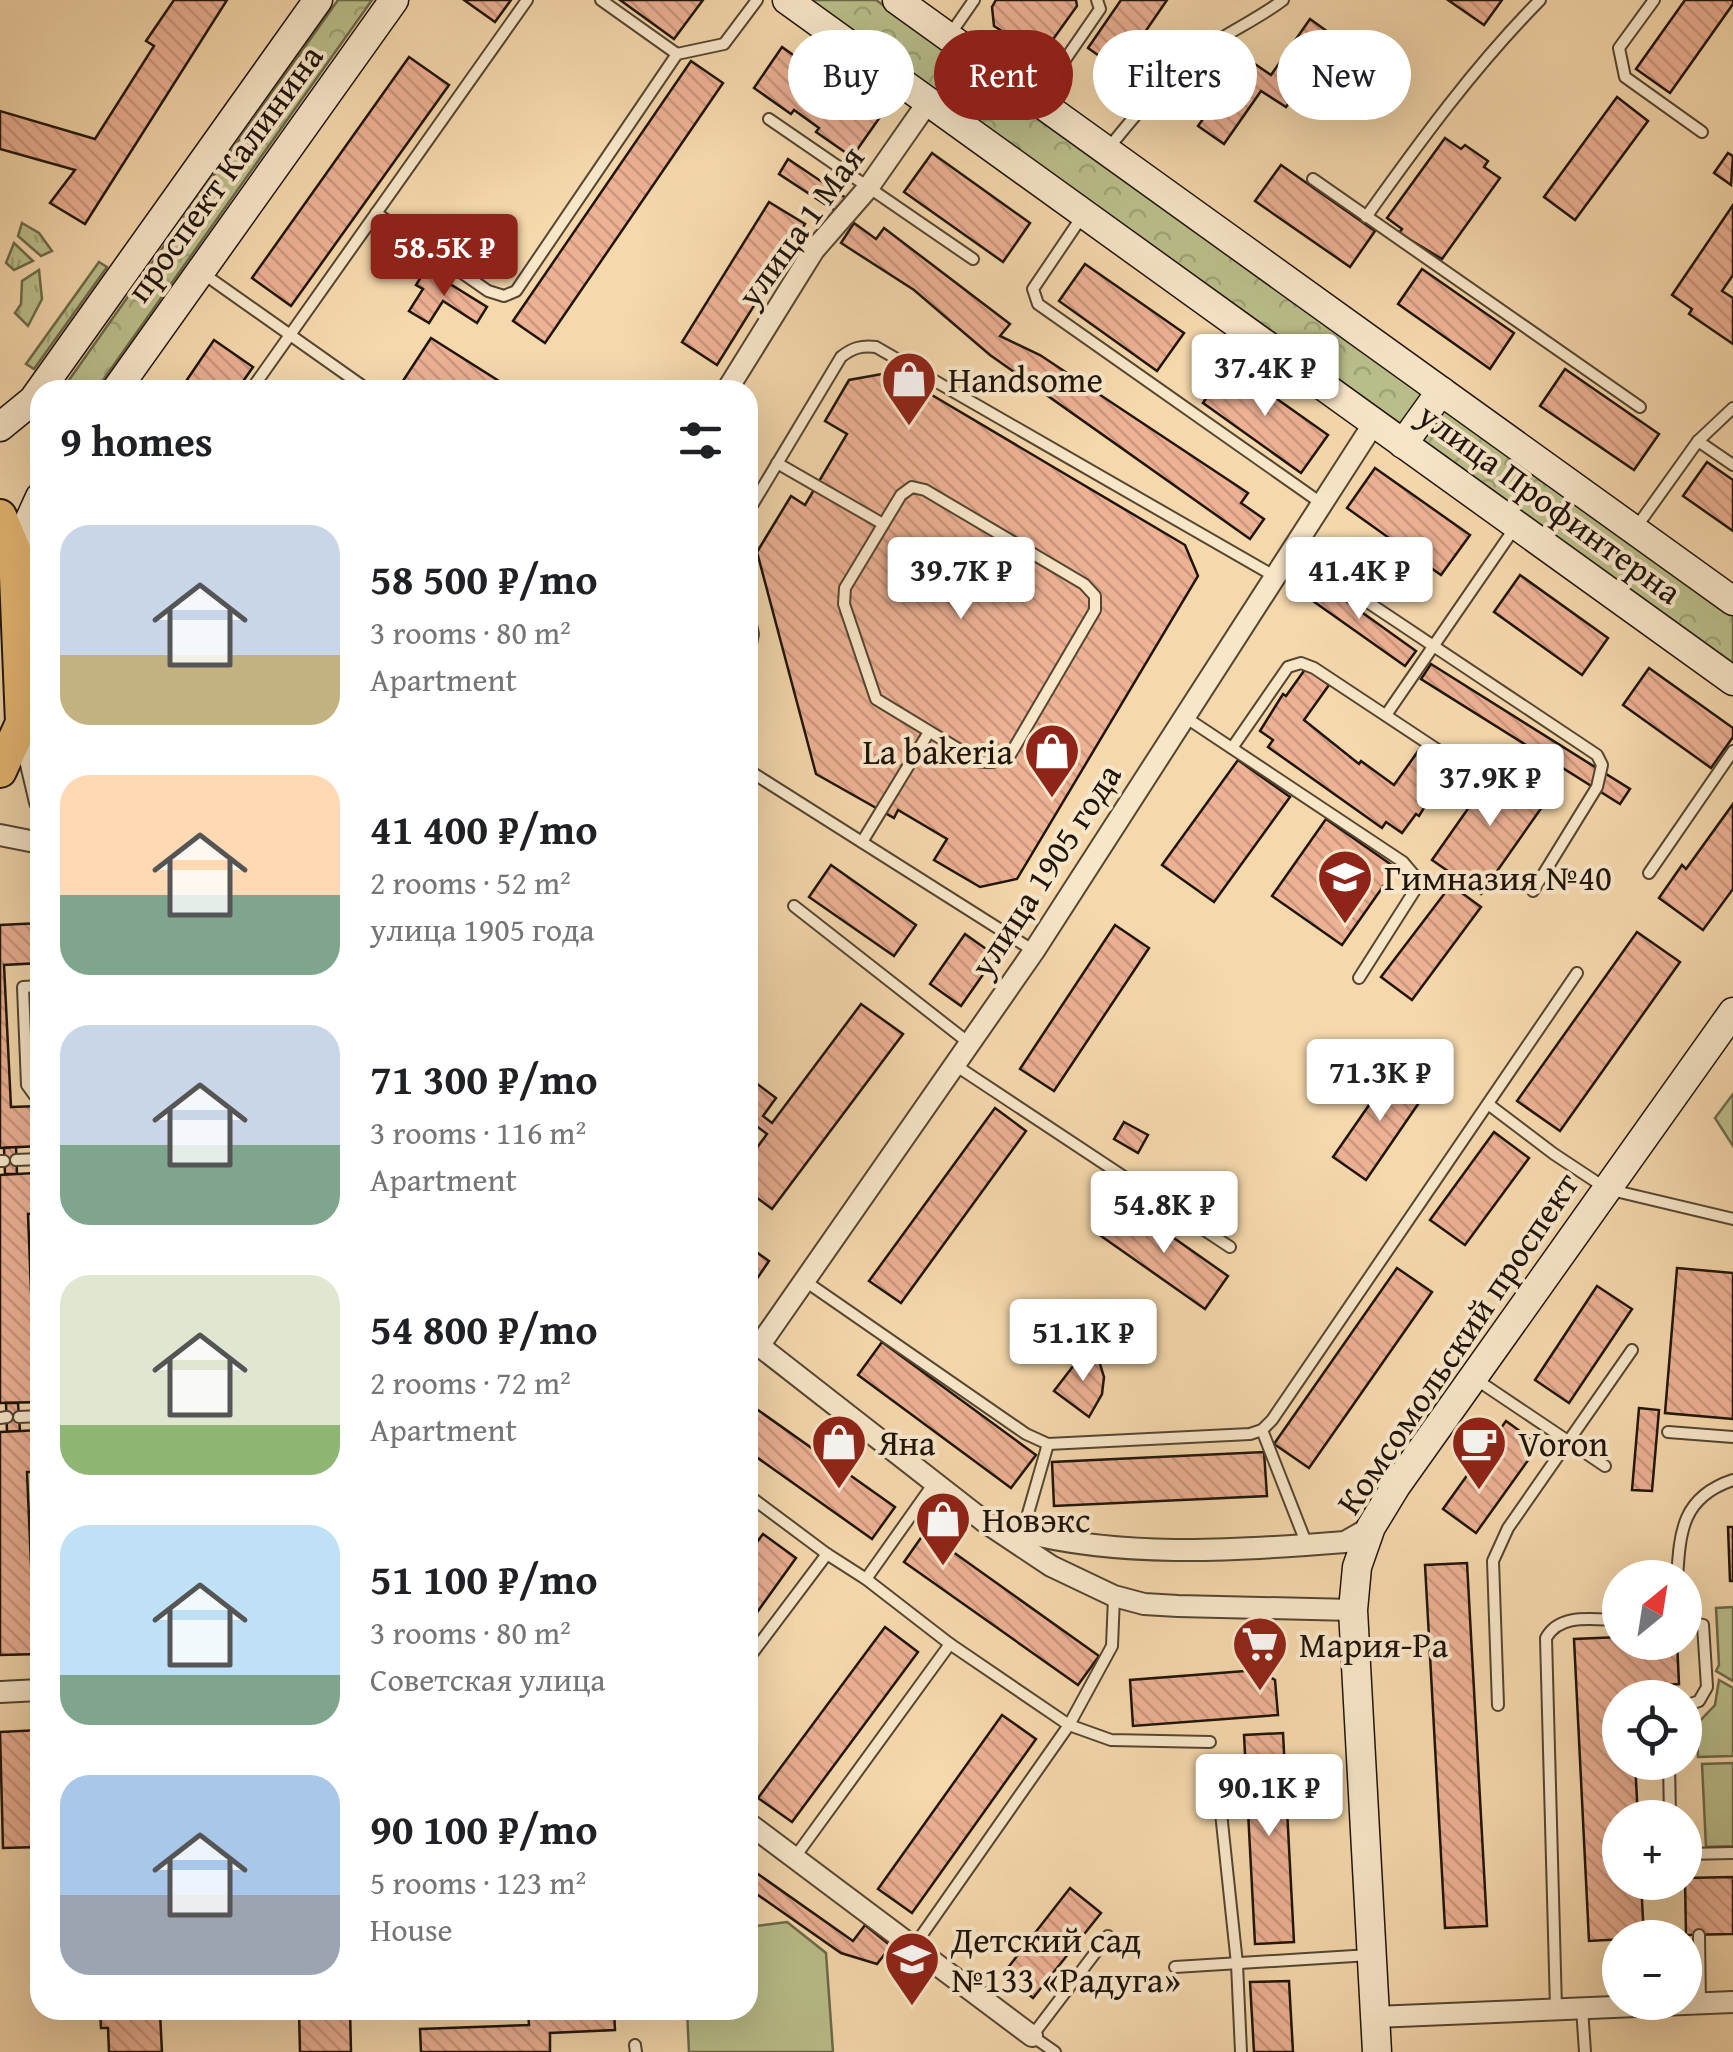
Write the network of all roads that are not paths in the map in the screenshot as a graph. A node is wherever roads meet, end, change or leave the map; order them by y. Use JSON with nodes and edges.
{"nodes":[{"id":1,"x":318,"y":0,"type":"edge"},
{"id":2,"x":394,"y":0,"type":"edge"},
{"id":3,"x":527,"y":0,"type":"edge"},
{"id":4,"x":601,"y":0,"type":"edge"},
{"id":5,"x":757,"y":0,"type":"edge"},
{"id":6,"x":787,"y":0,"type":"edge"},
{"id":7,"x":897,"y":0,"type":"edge"},
{"id":8,"x":974,"y":0,"type":"edge"},
{"id":9,"x":1097,"y":0,"type":"edge"},
{"id":10,"x":1284,"y":0,"type":"edge"},
{"id":11,"x":1540,"y":0,"type":"edge"},
{"id":12,"x":1654,"y":0,"type":"edge"},
{"id":13,"x":938,"y":30,"type":"edge"},
{"id":14,"x":953,"y":30,"type":"edge"},
{"id":15,"x":1073,"y":48,"type":"edge"},
{"id":16,"x":677,"y":54,"type":"junction"},
{"id":17,"x":928,"y":102,"type":"junction"},
{"id":18,"x":768,"y":119,"type":"dead end"},
{"id":19,"x":1065,"y":120,"type":"edge"},
{"id":20,"x":1702,"y":132,"type":"dead end"},
{"id":21,"x":1107,"y":150,"type":"junction"},
{"id":22,"x":1313,"y":179,"type":"dead end"},
{"id":23,"x":868,"y":188,"type":"junction"},
{"id":24,"x":376,"y":214,"type":"junction"},
{"id":25,"x":1084,"y":214,"type":"junction"},
{"id":26,"x":1366,"y":216,"type":"junction"},
{"id":27,"x":972,"y":259,"type":"dead end"},
{"id":28,"x":200,"y":272,"type":"junction"},
{"id":29,"x":290,"y":335,"type":"junction"},
{"id":30,"x":53,"y":380,"type":"edge"},
{"id":31,"x":123,"y":380,"type":"edge"},
{"id":32,"x":258,"y":380,"type":"edge"},
{"id":33,"x":355,"y":380,"type":"edge"},
{"id":34,"x":732,"y":380,"type":"edge"},
{"id":35,"x":1440,"y":391,"type":"junction"},
{"id":36,"x":0,"y":404,"type":"edge"},
{"id":37,"x":30,"y":405,"type":"edge"},
{"id":38,"x":1640,"y":407,"type":"dead end"},
{"id":39,"x":1733,"y":408,"type":"edge"},
{"id":40,"x":30,"y":409,"type":"edge"},
{"id":41,"x":1374,"y":423,"type":"junction"},
{"id":42,"x":0,"y":427,"type":"edge"},
{"id":43,"x":1698,"y":441,"type":"junction"},
{"id":44,"x":1403,"y":444,"type":"junction"},
{"id":45,"x":777,"y":464,"type":"junction"},
{"id":46,"x":1733,"y":465,"type":"edge"},
{"id":47,"x":758,"y":495,"type":"edge"},
{"id":48,"x":1320,"y":503,"type":"junction"},
{"id":49,"x":0,"y":516,"type":"edge"},
{"id":50,"x":30,"y":519,"type":"edge"},
{"id":51,"x":883,"y":524,"type":"junction"},
{"id":52,"x":1516,"y":525,"type":"junction"},
{"id":53,"x":1634,"y":530,"type":"junction"},
{"id":54,"x":15,"y":552,"type":"junction"},
{"id":55,"x":1274,"y":576,"type":"junction"},
{"id":56,"x":1345,"y":588,"type":"dead end"},
{"id":57,"x":1733,"y":601,"type":"edge"},
{"id":58,"x":1434,"y":645,"type":"junction"},
{"id":59,"x":1733,"y":681,"type":"edge"},
{"id":60,"x":1386,"y":715,"type":"junction"},
{"id":61,"x":1184,"y":716,"type":"junction"},
{"id":62,"x":22,"y":723,"type":"junction"},
{"id":63,"x":929,"y":732,"type":"junction"},
{"id":64,"x":1232,"y":748,"type":"junction"},
{"id":65,"x":1733,"y":751,"type":"edge"},
{"id":66,"x":30,"y":758,"type":"edge"},
{"id":67,"x":1460,"y":764,"type":"dead end"},
{"id":68,"x":0,"y":771,"type":"edge"},
{"id":69,"x":758,"y":776,"type":"edge"},
{"id":70,"x":0,"y":836,"type":"edge"},
{"id":71,"x":30,"y":841,"type":"edge"},
{"id":72,"x":862,"y":842,"type":"junction"},
{"id":73,"x":1649,"y":873,"type":"dead end"},
{"id":74,"x":1533,"y":891,"type":"dead end"},
{"id":75,"x":794,"y":906,"type":"dead end"},
{"id":76,"x":1034,"y":951,"type":"junction"},
{"id":77,"x":1577,"y":973,"type":"dead end"},
{"id":78,"x":1359,"y":978,"type":"dead end"},
{"id":79,"x":30,"y":987,"type":"edge"},
{"id":80,"x":1733,"y":1012,"type":"edge"},
{"id":81,"x":970,"y":1044,"type":"junction"},
{"id":82,"x":955,"y":1064,"type":"junction"},
{"id":83,"x":30,"y":1089,"type":"edge"},
{"id":84,"x":1488,"y":1104,"type":"junction"},
{"id":85,"x":1607,"y":1189,"type":"junction"},
{"id":86,"x":1733,"y":1219,"type":"edge"},
{"id":87,"x":1230,"y":1247,"type":"dead end"},
{"id":88,"x":805,"y":1280,"type":"junction"},
{"id":89,"x":758,"y":1336,"type":"edge"},
{"id":90,"x":758,"y":1344,"type":"edge"},
{"id":91,"x":1632,"y":1350,"type":"dead end"},
{"id":92,"x":1473,"y":1378,"type":"junction"},
{"id":93,"x":1262,"y":1430,"type":"junction"},
{"id":94,"x":1668,"y":1432,"type":"dead end"},
{"id":95,"x":1733,"y":1437,"type":"edge"},
{"id":96,"x":1567,"y":1443,"type":"junction"},
{"id":97,"x":1048,"y":1444,"type":"junction"},
{"id":98,"x":1606,"y":1466,"type":"dead end"},
{"id":99,"x":1733,"y":1480,"type":"edge"},
{"id":100,"x":934,"y":1482,"type":"junction"},
{"id":101,"x":758,"y":1502,"type":"edge"},
{"id":102,"x":986,"y":1522,"type":"junction"},
{"id":103,"x":1371,"y":1527,"type":"junction"},
{"id":104,"x":1022,"y":1532,"type":"junction"},
{"id":105,"x":1307,"y":1545,"type":"junction"},
{"id":106,"x":827,"y":1554,"type":"junction"},
{"id":107,"x":1678,"y":1560,"type":"edge"},
{"id":108,"x":866,"y":1578,"type":"junction"},
{"id":109,"x":1114,"y":1596,"type":"junction"},
{"id":110,"x":1353,"y":1610,"type":"junction"},
{"id":111,"x":1602,"y":1620,"type":"edge"},
{"id":112,"x":1702,"y":1625,"type":"edge"},
{"id":113,"x":950,"y":1644,"type":"junction"},
{"id":114,"x":758,"y":1646,"type":"edge"},
{"id":115,"x":30,"y":1690,"type":"edge"},
{"id":116,"x":0,"y":1692,"type":"edge"},
{"id":117,"x":1702,"y":1697,"type":"edge"},
{"id":118,"x":1498,"y":1705,"type":"dead end"},
{"id":119,"x":1070,"y":1725,"type":"junction"},
{"id":120,"x":1210,"y":1742,"type":"dead end"},
{"id":121,"x":1220,"y":1794,"type":"dead end"},
{"id":122,"x":758,"y":1831,"type":"edge"},
{"id":123,"x":1733,"y":1852,"type":"edge"},
{"id":124,"x":1702,"y":1853,"type":"edge"},
{"id":125,"x":794,"y":1859,"type":"junction"},
{"id":126,"x":1108,"y":1936,"type":"dead end"},
{"id":127,"x":912,"y":1949,"type":"junction"},
{"id":128,"x":1371,"y":1955,"type":"junction"},
{"id":129,"x":1237,"y":1964,"type":"junction"},
{"id":130,"x":1175,"y":1967,"type":"dead end"},
{"id":131,"x":1733,"y":2002,"type":"edge"},
{"id":132,"x":1702,"y":2004,"type":"edge"},
{"id":133,"x":1602,"y":2007,"type":"edge"},
{"id":134,"x":1556,"y":2008,"type":"junction"},
{"id":135,"x":1582,"y":2008,"type":"junction"},
{"id":136,"x":1375,"y":2017,"type":"junction"},
{"id":137,"x":1032,"y":2036,"type":"junction"},
{"id":138,"x":1055,"y":2052,"type":"edge"},
{"id":139,"x":1240,"y":2052,"type":"edge"},
{"id":140,"x":1376,"y":2052,"type":"edge"},
{"id":141,"x":1585,"y":2052,"type":"edge"}],
"edges":[{"from":1,"to":30,"type":"main road","name":"проспект Калинина"},
{"from":2,"to":28,"type":"main road","name":"проспект Калинина"},
{"from":3,"to":24,"type":"lane"},
{"from":4,"to":16,"type":"lane"},
{"from":5,"to":16,"type":"lane"},
{"from":6,"to":17,"type":"main road","name":"улица Профинтерна"},
{"from":7,"to":13,"type":"main road","name":"улица Профинтерна"},
{"from":8,"to":14,"type":"lane"},
{"from":9,"to":15,"type":"lane"},
{"from":10,"to":21,"type":"lane"},
{"from":11,"to":26,"type":"lane"},
{"from":12,"to":20,"type":"lane"},
{"from":16,"to":24,"type":"lane"},
{"from":17,"to":23,"type":"street","name":"улица 1 Мая"},
{"from":17,"to":25,"type":"main road","name":"улица Профинтерна"},
{"from":18,"to":23,"type":"lane"},
{"from":19,"to":21,"type":"main road","name":"улица Профинтерна"},
{"from":21,"to":35,"type":"main road","name":"улица Профинтерна"},
{"from":22,"to":26,"type":"lane"},
{"from":23,"to":27,"type":"lane"},
{"from":23,"to":34,"type":"street","name":"улица 1 Мая"},
{"from":24,"to":29,"type":"lane"},
{"from":25,"to":41,"type":"main road","name":"улица Профинтерна"},
{"from":25,"to":48,"type":"lane"},
{"from":26,"to":38,"type":"lane"},
{"from":28,"to":29,"type":"lane"},
{"from":28,"to":31,"type":"main road","name":"проспект Калинина"},
{"from":29,"to":32,"type":"lane"},
{"from":29,"to":33,"type":"lane"},
{"from":35,"to":44,"type":"main road"},
{"from":35,"to":53,"type":"main road","name":"улица Профинтерна"},
{"from":36,"to":37,"type":"main road"},
{"from":39,"to":43,"type":"lane"},
{"from":40,"to":42,"type":"main road","name":"проспект Калинина"},
{"from":41,"to":44,"type":"main road","name":"улица Профинтерна"},
{"from":41,"to":48,"type":"street","name":"улица 1905 года"},
{"from":43,"to":46,"type":"lane"},
{"from":43,"to":53,"type":"lane"},
{"from":44,"to":52,"type":"main road","name":"улица Профинтерна"},
{"from":45,"to":47,"type":"lane"},
{"from":45,"to":51,"type":"lane"},
{"from":45,"to":55,"type":"lane"},
{"from":48,"to":55,"type":"street","name":"улица 1905 года"},
{"from":49,"to":54,"type":"main road"},
{"from":50,"to":54,"type":"main road"},
{"from":51,"to":63,"type":"lane"},
{"from":51,"to":63,"type":"lane"},
{"from":52,"to":58,"type":"lane"},
{"from":52,"to":59,"type":"main road","name":"улица Профинтерна"},
{"from":53,"to":57,"type":"main road","name":"улица Профинтерна"},
{"from":54,"to":62,"type":"main road"},
{"from":55,"to":61,"type":"street","name":"улица 1905 года"},
{"from":56,"to":58,"type":"lane"},
{"from":58,"to":60,"type":"lane"},
{"from":58,"to":74,"type":"lane"},
{"from":60,"to":64,"type":"lane"},
{"from":60,"to":67,"type":"lane"},
{"from":61,"to":64,"type":"lane"},
{"from":61,"to":76,"type":"street","name":"улица 1905 года"},
{"from":62,"to":66,"type":"street"},
{"from":62,"to":68,"type":"main road"},
{"from":63,"to":72,"type":"lane"},
{"from":64,"to":78,"type":"lane"},
{"from":65,"to":73,"type":"lane"},
{"from":69,"to":72,"type":"lane"},
{"from":70,"to":71,"type":"street"},
{"from":72,"to":76,"type":"lane"},
{"from":75,"to":81,"type":"lane"},
{"from":76,"to":81,"type":"street","name":"улица 1905 года"},
{"from":77,"to":84,"type":"lane"},
{"from":79,"to":83,"type":"lane"},
{"from":80,"to":85,"type":"main road","name":"Комсомольский проспект"},
{"from":81,"to":82,"type":"street","name":"улица 1905 года"},
{"from":82,"to":87,"type":"lane"},
{"from":82,"to":88,"type":"street","name":"улица 1905 года"},
{"from":84,"to":85,"type":"lane"},
{"from":84,"to":93,"type":"lane"},
{"from":85,"to":86,"type":"lane"},
{"from":85,"to":92,"type":"main road","name":"Комсомольский проспект"},
{"from":88,"to":89,"type":"street","name":"улица 1905 года"},
{"from":88,"to":97,"type":"lane"},
{"from":90,"to":100,"type":"street"},
{"from":91,"to":96,"type":"lane"},
{"from":92,"to":96,"type":"lane"},
{"from":92,"to":103,"type":"main road","name":"Комсомольский проспект"},
{"from":93,"to":97,"type":"lane"},
{"from":93,"to":105,"type":"lane"},
{"from":94,"to":95,"type":"lane"},
{"from":96,"to":98,"type":"lane"},
{"from":96,"to":118,"type":"lane"},
{"from":97,"to":104,"type":"lane"},
{"from":99,"to":107,"type":"lane"},
{"from":100,"to":102,"type":"street"},
{"from":100,"to":108,"type":"lane"},
{"from":101,"to":106,"type":"lane"},
{"from":102,"to":104,"type":"street"},
{"from":102,"to":109,"type":"street"},
{"from":103,"to":105,"type":"street"},
{"from":103,"to":110,"type":"main road","name":"Комсомольский проспект"},
{"from":104,"to":105,"type":"street"},
{"from":106,"to":108,"type":"lane"},
{"from":106,"to":114,"type":"lane"},
{"from":108,"to":113,"type":"lane"},
{"from":109,"to":110,"type":"street"},
{"from":109,"to":119,"type":"lane"},
{"from":110,"to":128,"type":"main road","name":"Комсомольский проспект"},
{"from":111,"to":134,"type":"lane"},
{"from":112,"to":117,"type":"lane"},
{"from":113,"to":119,"type":"lane"},
{"from":113,"to":125,"type":"lane"},
{"from":115,"to":116,"type":"street"},
{"from":119,"to":120,"type":"lane"},
{"from":119,"to":127,"type":"lane"},
{"from":121,"to":129,"type":"lane"},
{"from":122,"to":125,"type":"street"},
{"from":123,"to":124,"type":"lane"},
{"from":125,"to":127,"type":"street"},
{"from":126,"to":137,"type":"lane"},
{"from":127,"to":137,"type":"street"},
{"from":128,"to":129,"type":"lane"},
{"from":128,"to":136,"type":"main road","name":"Комсомольский проспект"},
{"from":129,"to":130,"type":"lane"},
{"from":129,"to":139,"type":"lane"},
{"from":131,"to":132,"type":"street"},
{"from":133,"to":135,"type":"street"},
{"from":134,"to":135,"type":"street"},
{"from":134,"to":136,"type":"street"},
{"from":135,"to":141,"type":"lane"},
{"from":136,"to":140,"type":"main road","name":"Комсомольский проспект"},
{"from":137,"to":138,"type":"lane"}]}
